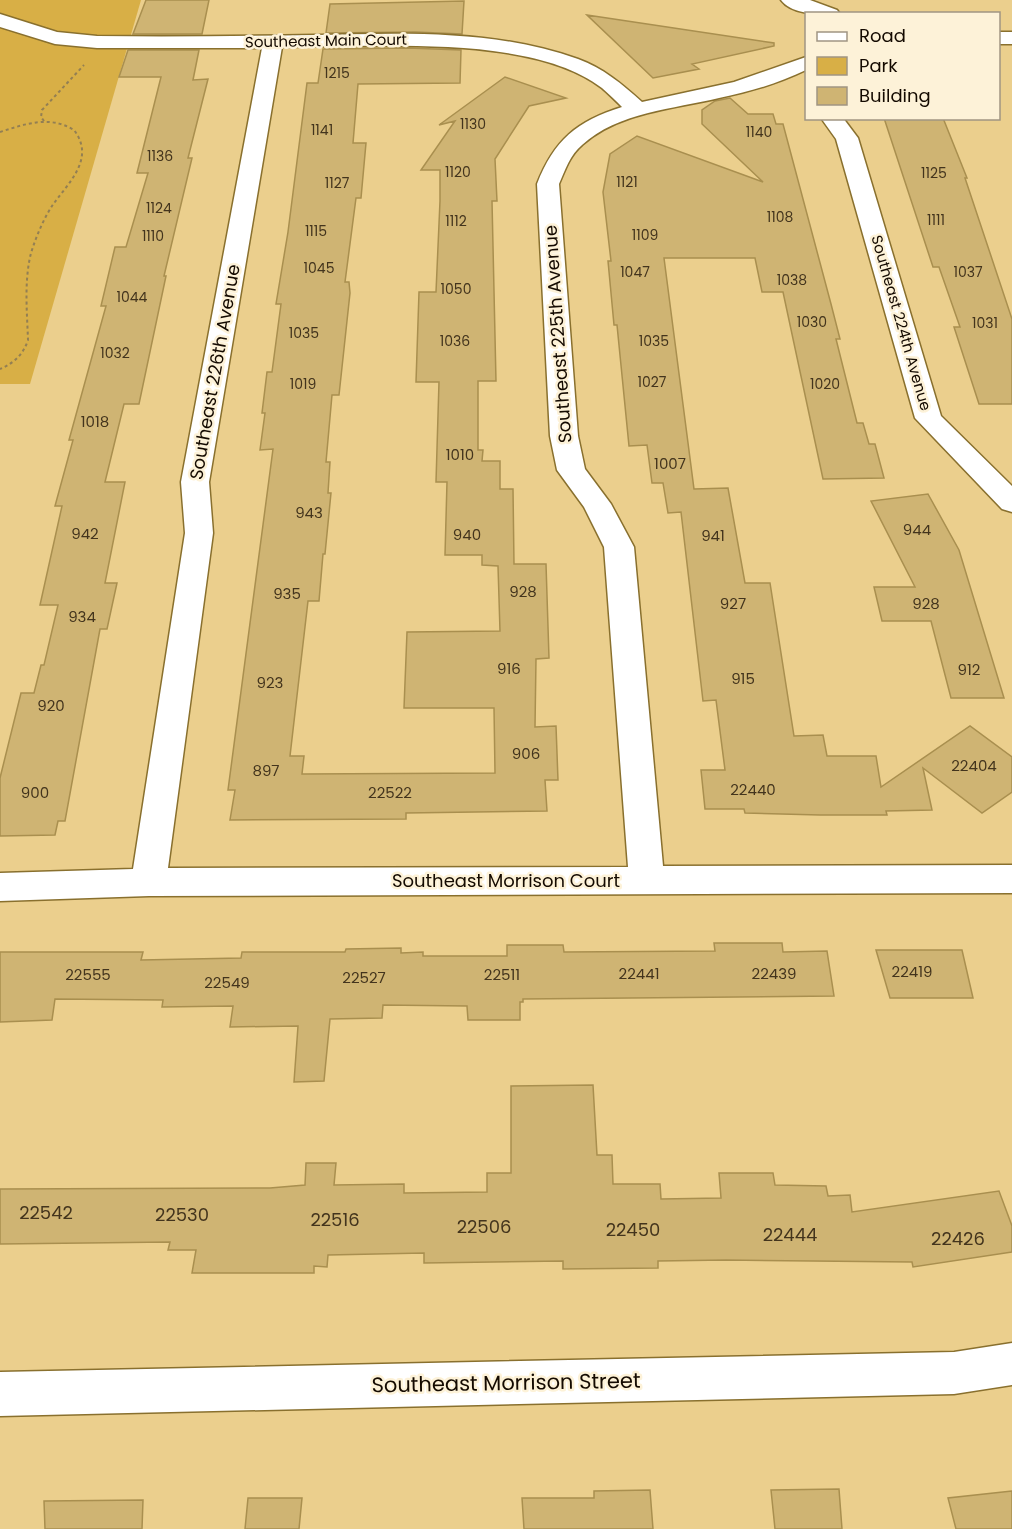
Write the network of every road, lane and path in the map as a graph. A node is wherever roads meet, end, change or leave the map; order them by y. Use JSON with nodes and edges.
{"nodes":[{"id":1,"x":791,"y":0,"type":"edge"},
{"id":2,"x":824,"y":12,"type":"edge"},
{"id":3,"x":0,"y":20,"type":"edge"},
{"id":4,"x":273,"y":41,"type":"junction"},
{"id":5,"x":97,"y":42,"type":"junction"},
{"id":6,"x":805,"y":64,"type":"edge"},
{"id":7,"x":778,"y":76,"type":"junction"},
{"id":8,"x":797,"y":87,"type":"dead end"},
{"id":9,"x":637,"y":109,"type":"junction"},
{"id":10,"x":833,"y":120,"type":"edge"},
{"id":11,"x":45,"y":122,"type":"junction"},
{"id":12,"x":0,"y":132,"type":"edge"},
{"id":13,"x":0,"y":369,"type":"edge"},
{"id":14,"x":1012,"y":503,"type":"edge"},
{"id":15,"x":1012,"y":879,"type":"edge"},
{"id":16,"x":647,"y":880,"type":"junction"},
{"id":17,"x":148,"y":882,"type":"junction"},
{"id":18,"x":0,"y":887,"type":"edge"},
{"id":19,"x":1012,"y":1364,"type":"edge"},
{"id":20,"x":0,"y":1394,"type":"edge"}],
"edges":[{"from":1,"to":2,"type":"street"},
{"from":3,"to":5,"type":"street","name":"Southeast Main Court"},
{"from":4,"to":5,"type":"street","name":"Southeast Main Court"},
{"from":4,"to":9,"type":"street","name":"Southeast Main Court"},
{"from":4,"to":17,"type":"street","name":"Southeast 226th Avenue"},
{"from":5,"to":11,"type":"path"},
{"from":6,"to":7,"type":"street","name":"Southeast 225th Avenue"},
{"from":7,"to":8,"type":"street"},
{"from":7,"to":9,"type":"street","name":"Southeast 225th Avenue"},
{"from":9,"to":16,"type":"street","name":"Southeast 225th Avenue"},
{"from":10,"to":14,"type":"street","name":"Southeast 224th Avenue"},
{"from":11,"to":12,"type":"path"},
{"from":11,"to":13,"type":"path"},
{"from":15,"to":16,"type":"street","name":"Southeast Morrison Court"},
{"from":16,"to":17,"type":"street","name":"Southeast Morrison Court"},
{"from":17,"to":18,"type":"street","name":"Southeast Morrison Court"},
{"from":19,"to":20,"type":"street","name":"Southeast Morrison Street"}]}
